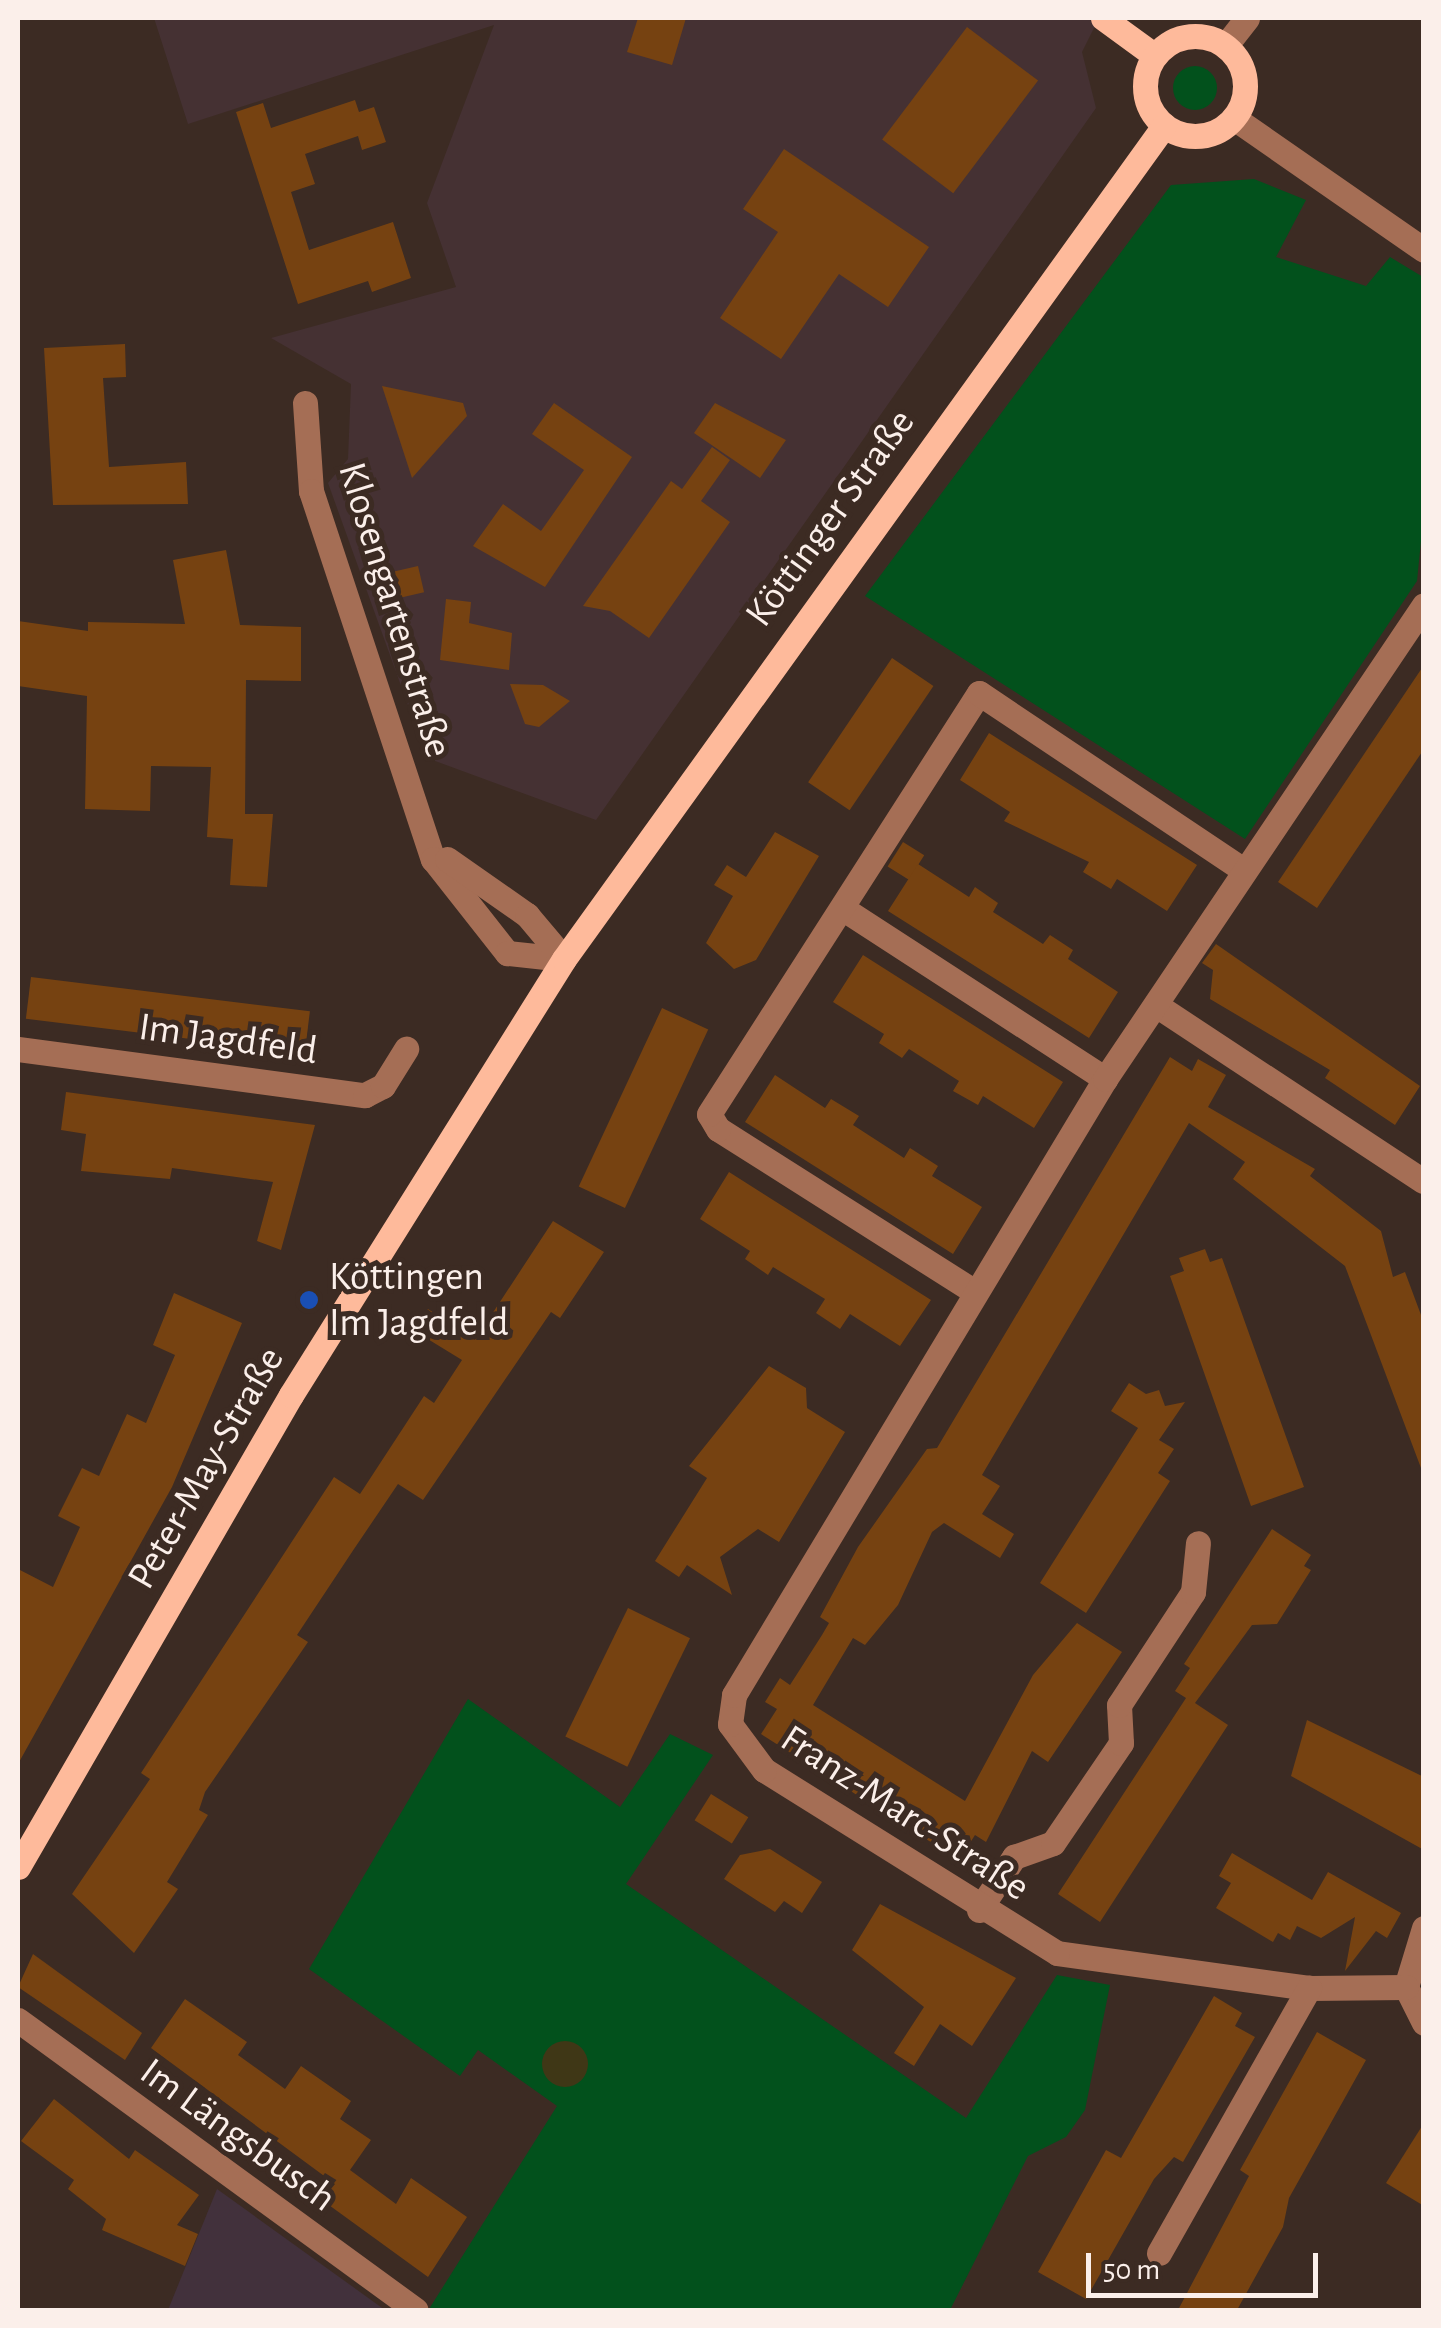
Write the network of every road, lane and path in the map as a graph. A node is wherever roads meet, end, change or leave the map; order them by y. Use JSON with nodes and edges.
{"nodes":[{"id":1,"x":1103,"y":18,"type":"edge"},
{"id":2,"x":1247,"y":18,"type":"edge"},
{"id":3,"x":1226,"y":45,"type":"junction"},
{"id":4,"x":1154,"y":56,"type":"junction"},
{"id":5,"x":1234,"y":118,"type":"junction"},
{"id":6,"x":1164,"y":126,"type":"junction"},
{"id":7,"x":1424,"y":250,"type":"edge"},
{"id":8,"x":305,"y":404,"type":"dead end"},
{"id":9,"x":1424,"y":605,"type":"edge"},
{"id":10,"x":427,"y":837,"type":"junction"},
{"id":11,"x":1240,"y":868,"type":"junction"},
{"id":12,"x":842,"y":908,"type":"junction"},
{"id":13,"x":564,"y":960,"type":"junction"},
{"id":14,"x":1156,"y":1004,"type":"junction"},
{"id":15,"x":18,"y":1048,"type":"edge"},
{"id":16,"x":406,"y":1049,"type":"dead end"},
{"id":17,"x":1105,"y":1079,"type":"junction"},
{"id":18,"x":1423,"y":1182,"type":"edge"},
{"id":19,"x":975,"y":1292,"type":"junction"},
{"id":20,"x":1198,"y":1543,"type":"dead end"},
{"id":21,"x":18,"y":1867,"type":"edge"},
{"id":22,"x":978,"y":1910,"type":"junction"},
{"id":23,"x":1424,"y":1928,"type":"edge"},
{"id":24,"x":1406,"y":1987,"type":"junction"},
{"id":25,"x":1309,"y":1988,"type":"junction"},
{"id":26,"x":18,"y":2020,"type":"edge"},
{"id":27,"x":1424,"y":2024,"type":"edge"},
{"id":28,"x":1160,"y":2253,"type":"dead end"},
{"id":29,"x":415,"y":2310,"type":"edge"}],
"edges":[{"from":1,"to":4,"type":"main road"},
{"from":2,"to":3,"type":"street"},
{"from":3,"to":4,"type":"main road"},
{"from":3,"to":5,"type":"main road"},
{"from":4,"to":6,"type":"main road"},
{"from":5,"to":6,"type":"main road"},
{"from":5,"to":7,"type":"street"},
{"from":6,"to":13,"type":"main road","name":"Köttinger Straße"},
{"from":8,"to":10,"type":"street","name":"Klosengartenstraße"},
{"from":9,"to":11,"type":"street","name":"Franz-Marc-Straße"},
{"from":10,"to":13,"type":"street","name":"Klosengartenstraße"},
{"from":10,"to":13,"type":"street","name":"Klosengartenstraße"},
{"from":11,"to":12,"type":"street"},
{"from":11,"to":14,"type":"street","name":"Franz-Marc-Straße"},
{"from":12,"to":17,"type":"street"},
{"from":12,"to":19,"type":"street"},
{"from":13,"to":21,"type":"main road","name":"Peter-May-Straße"},
{"from":14,"to":17,"type":"street","name":"Franz-Marc-Straße"},
{"from":14,"to":18,"type":"street"},
{"from":15,"to":16,"type":"street","name":"Im Jagdfeld"},
{"from":17,"to":19,"type":"street","name":"Franz-Marc-Straße"},
{"from":19,"to":22,"type":"street","name":"Franz-Marc-Straße"},
{"from":20,"to":22,"type":"street"},
{"from":22,"to":25,"type":"street","name":"Franz-Marc-Straße"},
{"from":23,"to":24,"type":"street"},
{"from":24,"to":25,"type":"street","name":"Franz-Marc-Straße"},
{"from":24,"to":27,"type":"street"},
{"from":25,"to":28,"type":"street"},
{"from":26,"to":29,"type":"street","name":"Im Längsbusch"}]}
